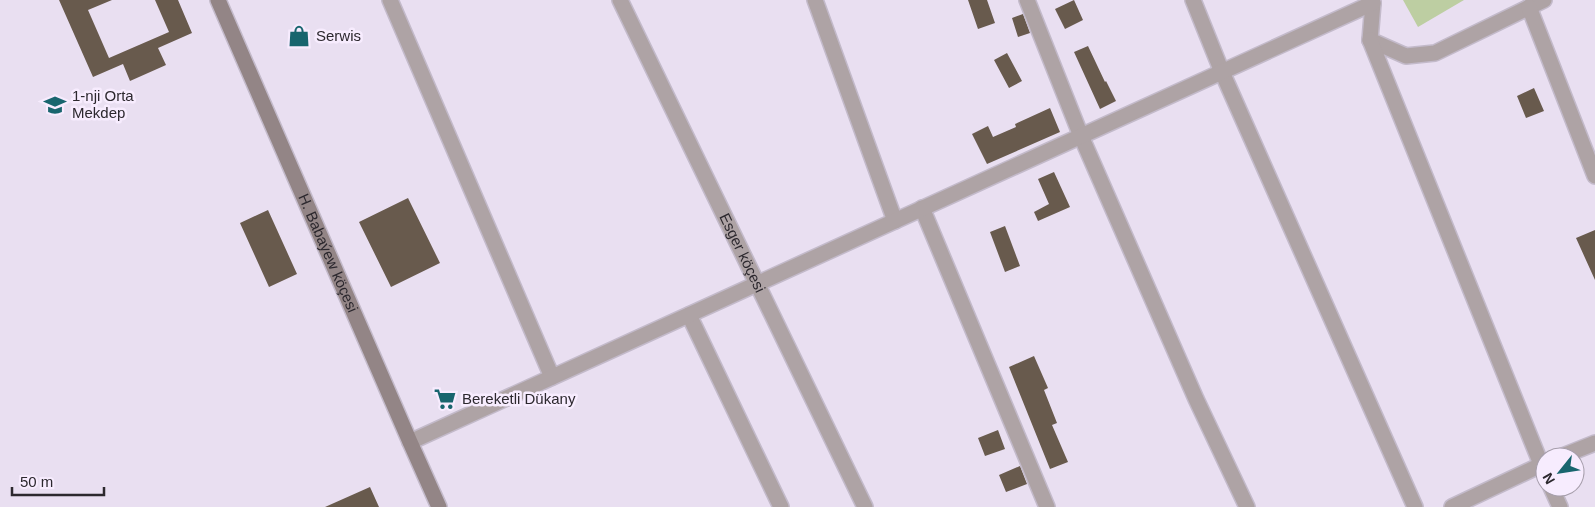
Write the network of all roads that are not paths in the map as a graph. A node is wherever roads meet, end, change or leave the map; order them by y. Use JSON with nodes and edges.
{"nodes":[{"id":1,"x":218,"y":0,"type":"edge"},
{"id":2,"x":390,"y":0,"type":"edge"},
{"id":3,"x":620,"y":0,"type":"edge"},
{"id":4,"x":815,"y":0,"type":"edge"},
{"id":5,"x":1027,"y":0,"type":"edge"},
{"id":6,"x":1193,"y":0,"type":"edge"},
{"id":7,"x":1544,"y":0,"type":"edge"},
{"id":8,"x":1372,"y":1,"type":"edge"},
{"id":9,"x":1529,"y":7,"type":"junction"},
{"id":10,"x":1370,"y":40,"type":"junction"},
{"id":11,"x":1222,"y":72,"type":"junction"},
{"id":12,"x":1081,"y":136,"type":"junction"},
{"id":13,"x":1595,"y":176,"type":"edge"},
{"id":14,"x":922,"y":208,"type":"junction"},
{"id":15,"x":895,"y":221,"type":"junction"},
{"id":16,"x":758,"y":283,"type":"junction"},
{"id":17,"x":689,"y":315,"type":"junction"},
{"id":18,"x":552,"y":377,"type":"junction"},
{"id":19,"x":410,"y":442,"type":"junction"},
{"id":20,"x":1595,"y":442,"type":"edge"},
{"id":21,"x":1536,"y":447,"type":"edge"},
{"id":22,"x":1583,"y":447,"type":"edge"},
{"id":23,"x":1535,"y":471,"type":"edge"},
{"id":24,"x":440,"y":507,"type":"edge"},
{"id":25,"x":781,"y":507,"type":"edge"},
{"id":26,"x":865,"y":507,"type":"edge"},
{"id":27,"x":1047,"y":507,"type":"edge"},
{"id":28,"x":1247,"y":507,"type":"edge"},
{"id":29,"x":1415,"y":507,"type":"edge"},
{"id":30,"x":1452,"y":507,"type":"edge"}],
"edges":[{"from":1,"to":19,"type":"street","name":"H. Babaýew köçesi"},
{"from":2,"to":18,"type":"street"},
{"from":3,"to":16,"type":"street","name":"Esger köçesi"},
{"from":4,"to":15,"type":"street"},
{"from":5,"to":12,"type":"street"},
{"from":6,"to":11,"type":"street"},
{"from":7,"to":9,"type":"street"},
{"from":8,"to":10,"type":"street"},
{"from":8,"to":11,"type":"street"},
{"from":9,"to":10,"type":"street"},
{"from":9,"to":13,"type":"street"},
{"from":10,"to":21,"type":"street"},
{"from":11,"to":12,"type":"street"},
{"from":11,"to":29,"type":"street"},
{"from":12,"to":14,"type":"street"},
{"from":12,"to":28,"type":"street"},
{"from":14,"to":15,"type":"street"},
{"from":14,"to":27,"type":"street"},
{"from":15,"to":16,"type":"street"},
{"from":16,"to":17,"type":"street"},
{"from":16,"to":26,"type":"street","name":"Esger köçesi"},
{"from":17,"to":18,"type":"street"},
{"from":17,"to":25,"type":"street"},
{"from":18,"to":19,"type":"street"},
{"from":19,"to":24,"type":"street","name":"H. Babaýew köçesi"},
{"from":20,"to":22,"type":"street"},
{"from":23,"to":30,"type":"street"}]}
